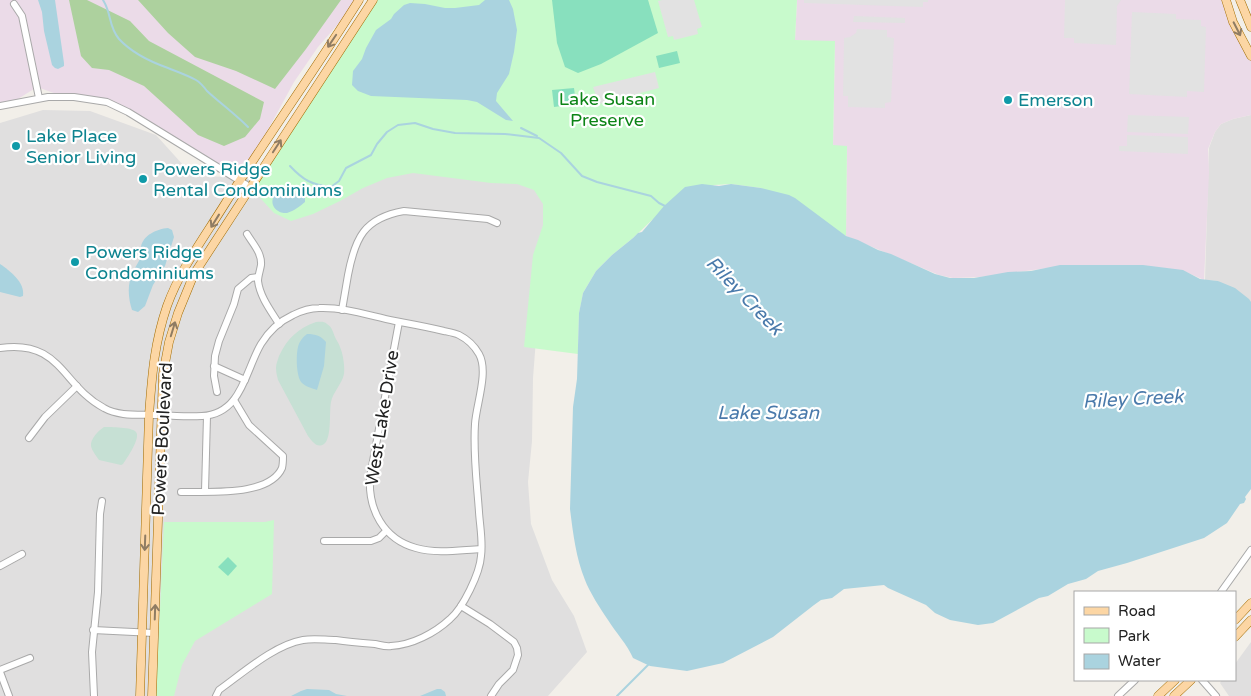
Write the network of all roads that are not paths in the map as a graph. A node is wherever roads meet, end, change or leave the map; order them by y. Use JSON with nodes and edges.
{"nodes":[{"id":1,"x":359,"y":0,"type":"edge"},
{"id":2,"x":373,"y":0,"type":"edge"},
{"id":3,"x":1226,"y":0,"type":"edge"},
{"id":4,"x":1240,"y":0,"type":"edge"},
{"id":5,"x":14,"y":4,"type":"dead end"},
{"id":6,"x":1251,"y":27,"type":"edge"},
{"id":7,"x":1251,"y":56,"type":"edge"},
{"id":8,"x":39,"y":98,"type":"junction"},
{"id":9,"x":0,"y":106,"type":"edge"},
{"id":10,"x":240,"y":181,"type":"junction"},
{"id":11,"x":250,"y":187,"type":"junction"},
{"id":12,"x":497,"y":223,"type":"dead end"},
{"id":13,"x":246,"y":234,"type":"dead end"},
{"id":14,"x":258,"y":276,"type":"junction"},
{"id":15,"x":342,"y":310,"type":"junction"},
{"id":16,"x":399,"y":322,"type":"junction"},
{"id":17,"x":279,"y":324,"type":"junction"},
{"id":18,"x":0,"y":348,"type":"edge"},
{"id":19,"x":214,"y":366,"type":"junction"},
{"id":20,"x":245,"y":380,"type":"junction"},
{"id":21,"x":77,"y":386,"type":"junction"},
{"id":22,"x":217,"y":392,"type":"dead end"},
{"id":23,"x":234,"y":400,"type":"junction"},
{"id":24,"x":149,"y":415,"type":"junction"},
{"id":25,"x":161,"y":415,"type":"junction"},
{"id":26,"x":207,"y":416,"type":"junction"},
{"id":27,"x":29,"y":438,"type":"dead end"},
{"id":28,"x":205,"y":491,"type":"junction"},
{"id":29,"x":181,"y":492,"type":"dead end"},
{"id":30,"x":102,"y":501,"type":"dead end"},
{"id":31,"x":386,"y":531,"type":"junction"},
{"id":32,"x":324,"y":541,"type":"dead end"},
{"id":33,"x":482,"y":549,"type":"junction"},
{"id":34,"x":1251,"y":550,"type":"edge"},
{"id":35,"x":22,"y":554,"type":"dead end"},
{"id":36,"x":0,"y":566,"type":"edge"},
{"id":37,"x":1222,"y":591,"type":"edge"},
{"id":38,"x":1251,"y":604,"type":"edge"},
{"id":39,"x":461,"y":606,"type":"junction"},
{"id":40,"x":1236,"y":619,"type":"edge"},
{"id":41,"x":1251,"y":620,"type":"edge"},
{"id":42,"x":93,"y":630,"type":"junction"},
{"id":43,"x":142,"y":633,"type":"junction"},
{"id":44,"x":154,"y":633,"type":"junction"},
{"id":45,"x":1236,"y":636,"type":"edge"},
{"id":46,"x":30,"y":658,"type":"dead end"},
{"id":47,"x":0,"y":671,"type":"edge"},
{"id":48,"x":1134,"y":681,"type":"edge"},
{"id":49,"x":1174,"y":681,"type":"edge"},
{"id":50,"x":1190,"y":681,"type":"edge"},
{"id":51,"x":1203,"y":681,"type":"edge"},
{"id":52,"x":8,"y":696,"type":"edge"},
{"id":53,"x":94,"y":696,"type":"edge"},
{"id":54,"x":140,"y":696,"type":"edge"},
{"id":55,"x":152,"y":696,"type":"edge"},
{"id":56,"x":216,"y":696,"type":"edge"},
{"id":57,"x":492,"y":696,"type":"edge"},
{"id":58,"x":1118,"y":696,"type":"edge"},
{"id":59,"x":1158,"y":696,"type":"edge"},
{"id":60,"x":1174,"y":696,"type":"edge"},
{"id":61,"x":1216,"y":696,"type":"edge"}],
"edges":[{"from":1,"to":10,"type":"main road","name":"Powers Boulevard","one_way":true},
{"from":11,"to":2,"type":"main road","name":"Powers Boulevard","one_way":true},
{"from":3,"to":7,"type":"main road","one_way":true},
{"from":4,"to":6,"type":"main road"},
{"from":5,"to":8,"type":"street"},
{"from":8,"to":9,"type":"street"},
{"from":8,"to":10,"type":"street"},
{"from":10,"to":11,"type":"street"},
{"from":10,"to":24,"type":"main road","name":"Powers Boulevard","one_way":true},
{"from":25,"to":11,"type":"main road","name":"Powers Boulevard","one_way":true},
{"from":12,"to":15,"type":"street"},
{"from":13,"to":14,"type":"street"},
{"from":14,"to":17,"type":"street"},
{"from":14,"to":19,"type":"street"},
{"from":15,"to":16,"type":"street"},
{"from":15,"to":17,"type":"street"},
{"from":16,"to":31,"type":"street","name":"West Lake Drive"},
{"from":16,"to":33,"type":"street"},
{"from":17,"to":20,"type":"street"},
{"from":18,"to":21,"type":"street"},
{"from":19,"to":20,"type":"street"},
{"from":19,"to":22,"type":"street"},
{"from":20,"to":23,"type":"street"},
{"from":21,"to":24,"type":"street"},
{"from":21,"to":27,"type":"street"},
{"from":23,"to":26,"type":"street"},
{"from":23,"to":28,"type":"street"},
{"from":24,"to":25,"type":"street"},
{"from":24,"to":43,"type":"main road","name":"Powers Boulevard","one_way":true},
{"from":25,"to":26,"type":"street"},
{"from":44,"to":25,"type":"main road","name":"Powers Boulevard","one_way":true},
{"from":26,"to":28,"type":"street"},
{"from":28,"to":29,"type":"street"},
{"from":30,"to":42,"type":"street"},
{"from":31,"to":32,"type":"street"},
{"from":31,"to":33,"type":"street","name":"West Lake Drive"},
{"from":33,"to":39,"type":"street"},
{"from":34,"to":37,"type":"street"},
{"from":35,"to":36,"type":"street"},
{"from":38,"to":40,"type":"main road"},
{"from":39,"to":56,"type":"street"},
{"from":39,"to":57,"type":"street"},
{"from":41,"to":45,"type":"main road"},
{"from":42,"to":43,"type":"street"},
{"from":42,"to":53,"type":"street"},
{"from":43,"to":44,"type":"street"},
{"from":43,"to":54,"type":"main road","name":"Powers Boulevard"},
{"from":44,"to":55,"type":"main road","name":"Powers Boulevard"},
{"from":46,"to":47,"type":"street"},
{"from":47,"to":52,"type":"street"},
{"from":48,"to":58,"type":"street"},
{"from":49,"to":59,"type":"main road"},
{"from":50,"to":60,"type":"main road"},
{"from":51,"to":61,"type":"street"}]}
